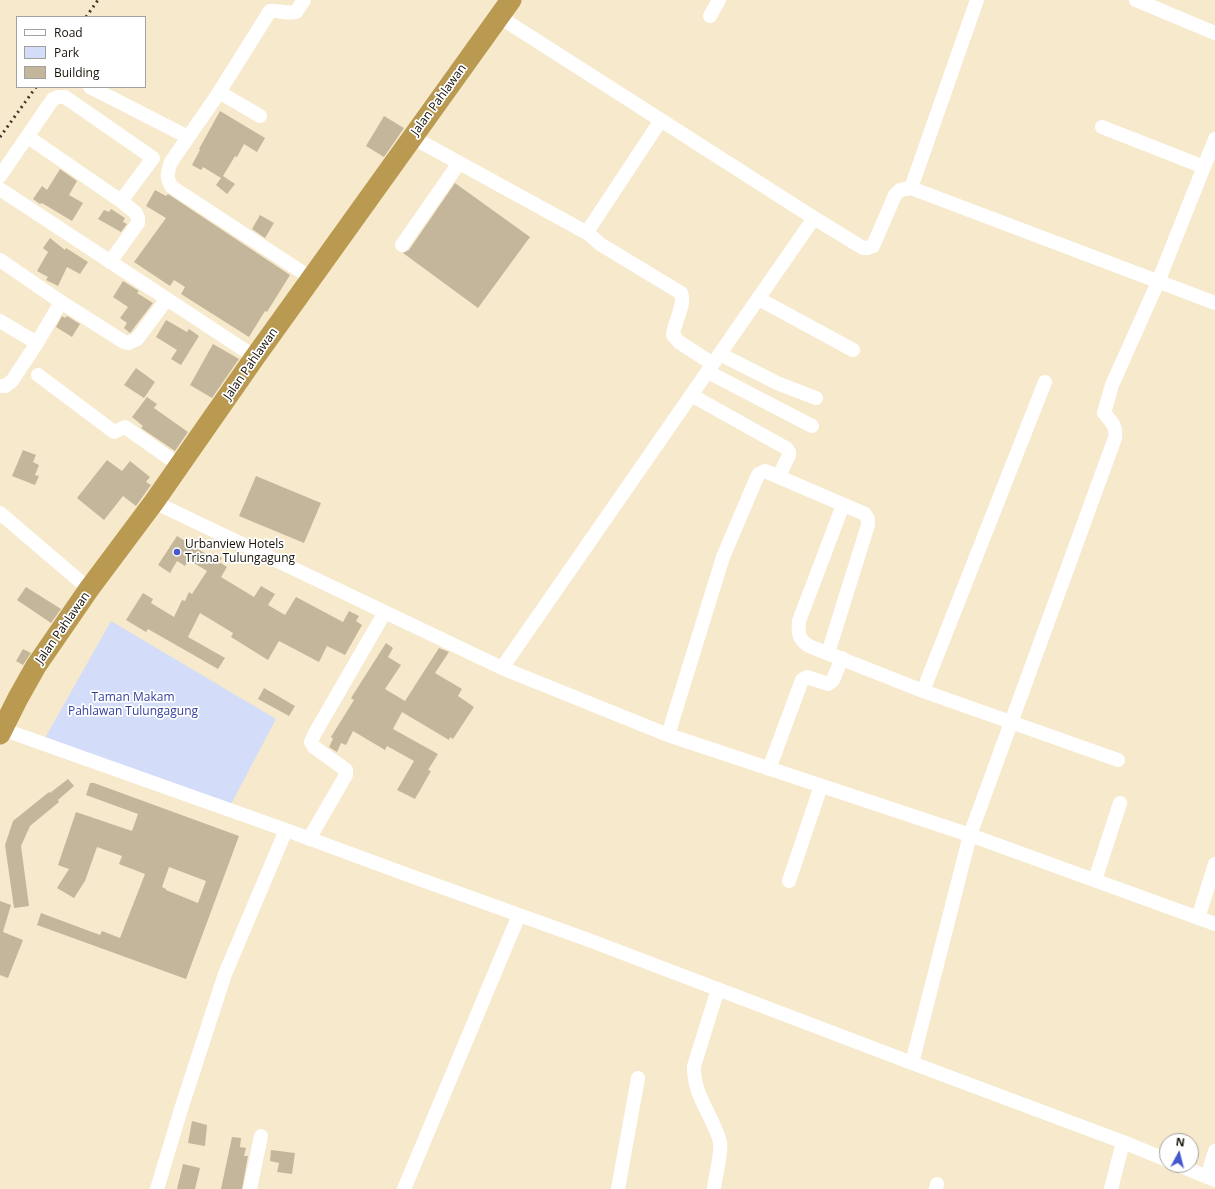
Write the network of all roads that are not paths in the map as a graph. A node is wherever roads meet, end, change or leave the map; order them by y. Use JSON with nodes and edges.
{"nodes":[{"id":1,"x":304,"y":0,"type":"edge"},
{"id":2,"x":511,"y":0,"type":"edge"},
{"id":3,"x":719,"y":0,"type":"edge"},
{"id":4,"x":977,"y":0,"type":"edge"},
{"id":5,"x":1136,"y":0,"type":"edge"},
{"id":6,"x":498,"y":16,"type":"junction"},
{"id":7,"x":710,"y":16,"type":"dead end"},
{"id":8,"x":1215,"y":33,"type":"edge"},
{"id":9,"x":92,"y":88,"type":"edge"},
{"id":10,"x":219,"y":92,"type":"junction"},
{"id":11,"x":260,"y":116,"type":"dead end"},
{"id":12,"x":661,"y":120,"type":"junction"},
{"id":13,"x":1102,"y":127,"type":"dead end"},
{"id":14,"x":28,"y":137,"type":"junction"},
{"id":15,"x":412,"y":137,"type":"junction"},
{"id":16,"x":188,"y":138,"type":"junction"},
{"id":17,"x":1215,"y":139,"type":"edge"},
{"id":18,"x":459,"y":163,"type":"junction"},
{"id":19,"x":1204,"y":167,"type":"junction"},
{"id":20,"x":0,"y":176,"type":"edge"},
{"id":21,"x":911,"y":188,"type":"junction"},
{"id":22,"x":0,"y":189,"type":"edge"},
{"id":23,"x":121,"y":201,"type":"junction"},
{"id":24,"x":814,"y":218,"type":"junction"},
{"id":25,"x":589,"y":234,"type":"junction"},
{"id":26,"x":402,"y":245,"type":"dead end"},
{"id":27,"x":0,"y":260,"type":"edge"},
{"id":28,"x":110,"y":262,"type":"junction"},
{"id":29,"x":311,"y":278,"type":"junction"},
{"id":30,"x":1158,"y":282,"type":"junction"},
{"id":31,"x":167,"y":299,"type":"junction"},
{"id":32,"x":759,"y":299,"type":"junction"},
{"id":33,"x":61,"y":302,"type":"junction"},
{"id":34,"x":1215,"y":303,"type":"edge"},
{"id":35,"x":0,"y":321,"type":"edge"},
{"id":36,"x":37,"y":343,"type":"junction"},
{"id":37,"x":853,"y":350,"type":"dead end"},
{"id":38,"x":255,"y":357,"type":"junction"},
{"id":39,"x":714,"y":363,"type":"junction"},
{"id":40,"x":38,"y":375,"type":"dead end"},
{"id":41,"x":1045,"y":382,"type":"dead end"},
{"id":42,"x":0,"y":386,"type":"edge"},
{"id":43,"x":691,"y":396,"type":"junction"},
{"id":44,"x":816,"y":398,"type":"dead end"},
{"id":45,"x":812,"y":426,"type":"dead end"},
{"id":46,"x":179,"y":465,"type":"junction"},
{"id":47,"x":778,"y":476,"type":"junction"},
{"id":48,"x":154,"y":502,"type":"junction"},
{"id":49,"x":843,"y":505,"type":"junction"},
{"id":50,"x":0,"y":513,"type":"edge"},
{"id":51,"x":89,"y":589,"type":"junction"},
{"id":52,"x":385,"y":612,"type":"junction"},
{"id":53,"x":828,"y":653,"type":"junction"},
{"id":54,"x":842,"y":658,"type":"junction"},
{"id":55,"x":502,"y":668,"type":"junction"},
{"id":56,"x":923,"y":691,"type":"junction"},
{"id":57,"x":1011,"y":722,"type":"junction"},
{"id":58,"x":1,"y":731,"type":"edge"},
{"id":59,"x":668,"y":735,"type":"junction"},
{"id":60,"x":1118,"y":760,"type":"dead end"},
{"id":61,"x":770,"y":769,"type":"junction"},
{"id":62,"x":821,"y":786,"type":"junction"},
{"id":63,"x":1120,"y":803,"type":"dead end"},
{"id":64,"x":286,"y":830,"type":"junction"},
{"id":65,"x":970,"y":835,"type":"junction"},
{"id":66,"x":309,"y":839,"type":"junction"},
{"id":67,"x":1215,"y":864,"type":"edge"},
{"id":68,"x":1095,"y":880,"type":"junction"},
{"id":69,"x":789,"y":881,"type":"dead end"},
{"id":70,"x":519,"y":915,"type":"junction"},
{"id":71,"x":1198,"y":918,"type":"junction"},
{"id":72,"x":1215,"y":924,"type":"edge"},
{"id":73,"x":718,"y":989,"type":"junction"},
{"id":74,"x":912,"y":1063,"type":"junction"},
{"id":75,"x":638,"y":1078,"type":"dead end"},
{"id":76,"x":261,"y":1136,"type":"dead end"},
{"id":77,"x":1123,"y":1142,"type":"junction"},
{"id":78,"x":1215,"y":1151,"type":"edge"},
{"id":79,"x":1159,"y":1157,"type":"edge"},
{"id":80,"x":1197,"y":1173,"type":"edge"},
{"id":81,"x":1211,"y":1179,"type":"edge"},
{"id":82,"x":158,"y":1189,"type":"edge"},
{"id":83,"x":250,"y":1189,"type":"edge"},
{"id":84,"x":404,"y":1189,"type":"edge"},
{"id":85,"x":618,"y":1189,"type":"edge"},
{"id":86,"x":714,"y":1189,"type":"edge"},
{"id":87,"x":1111,"y":1189,"type":"edge"}],
"edges":[{"from":1,"to":10,"type":"street"},
{"from":2,"to":6,"type":"highway","name":"Jalan Pahlawan"},
{"from":3,"to":7,"type":"street"},
{"from":4,"to":21,"type":"street"},
{"from":5,"to":8,"type":"street"},
{"from":6,"to":12,"type":"street"},
{"from":6,"to":15,"type":"highway","name":"Jalan Pahlawan"},
{"from":9,"to":16,"type":"street"},
{"from":10,"to":11,"type":"street"},
{"from":10,"to":16,"type":"street"},
{"from":12,"to":24,"type":"street"},
{"from":12,"to":25,"type":"street"},
{"from":13,"to":19,"type":"street"},
{"from":14,"to":20,"type":"street"},
{"from":14,"to":23,"type":"street"},
{"from":14,"to":23,"type":"street"},
{"from":15,"to":18,"type":"street"},
{"from":15,"to":29,"type":"highway","name":"Jalan Pahlawan"},
{"from":16,"to":29,"type":"street"},
{"from":17,"to":19,"type":"street"},
{"from":18,"to":25,"type":"street"},
{"from":18,"to":26,"type":"street"},
{"from":19,"to":30,"type":"street"},
{"from":21,"to":24,"type":"street"},
{"from":21,"to":30,"type":"street"},
{"from":22,"to":28,"type":"street"},
{"from":23,"to":28,"type":"street"},
{"from":24,"to":32,"type":"street"},
{"from":25,"to":39,"type":"street"},
{"from":27,"to":33,"type":"street"},
{"from":28,"to":31,"type":"street"},
{"from":29,"to":38,"type":"highway","name":"Jalan Pahlawan"},
{"from":30,"to":34,"type":"street"},
{"from":30,"to":57,"type":"street"},
{"from":31,"to":33,"type":"street"},
{"from":31,"to":38,"type":"street"},
{"from":32,"to":37,"type":"street"},
{"from":32,"to":39,"type":"street"},
{"from":33,"to":36,"type":"street"},
{"from":35,"to":36,"type":"street"},
{"from":36,"to":42,"type":"street"},
{"from":38,"to":46,"type":"highway","name":"Jalan Pahlawan"},
{"from":39,"to":43,"type":"street"},
{"from":39,"to":44,"type":"street"},
{"from":39,"to":45,"type":"street"},
{"from":40,"to":46,"type":"street"},
{"from":41,"to":56,"type":"street"},
{"from":43,"to":47,"type":"street"},
{"from":43,"to":55,"type":"street"},
{"from":46,"to":48,"type":"highway","name":"Jalan Pahlawan"},
{"from":47,"to":49,"type":"street"},
{"from":47,"to":59,"type":"street"},
{"from":48,"to":51,"type":"highway","name":"Jalan Pahlawan"},
{"from":48,"to":52,"type":"street"},
{"from":49,"to":53,"type":"street"},
{"from":49,"to":53,"type":"street"},
{"from":50,"to":51,"type":"street"},
{"from":51,"to":58,"type":"highway","name":"Jalan Pahlawan"},
{"from":52,"to":55,"type":"street"},
{"from":52,"to":66,"type":"street"},
{"from":53,"to":54,"type":"street"},
{"from":54,"to":56,"type":"street"},
{"from":54,"to":61,"type":"street"},
{"from":55,"to":59,"type":"street"},
{"from":56,"to":57,"type":"street"},
{"from":57,"to":60,"type":"street"},
{"from":57,"to":65,"type":"street"},
{"from":58,"to":64,"type":"street"},
{"from":59,"to":61,"type":"street"},
{"from":61,"to":62,"type":"street"},
{"from":62,"to":65,"type":"street"},
{"from":62,"to":69,"type":"street"},
{"from":63,"to":68,"type":"street"},
{"from":64,"to":66,"type":"street"},
{"from":64,"to":82,"type":"street"},
{"from":65,"to":68,"type":"street"},
{"from":65,"to":74,"type":"street"},
{"from":66,"to":70,"type":"street"},
{"from":67,"to":71,"type":"street"},
{"from":68,"to":71,"type":"street"},
{"from":70,"to":73,"type":"street"},
{"from":70,"to":84,"type":"street"},
{"from":71,"to":72,"type":"street"},
{"from":73,"to":74,"type":"street"},
{"from":73,"to":86,"type":"street"},
{"from":74,"to":77,"type":"street"},
{"from":75,"to":85,"type":"street"},
{"from":76,"to":83,"type":"street"},
{"from":77,"to":79,"type":"street"},
{"from":77,"to":87,"type":"street"},
{"from":78,"to":81,"type":"street"},
{"from":80,"to":81,"type":"street"}]}
